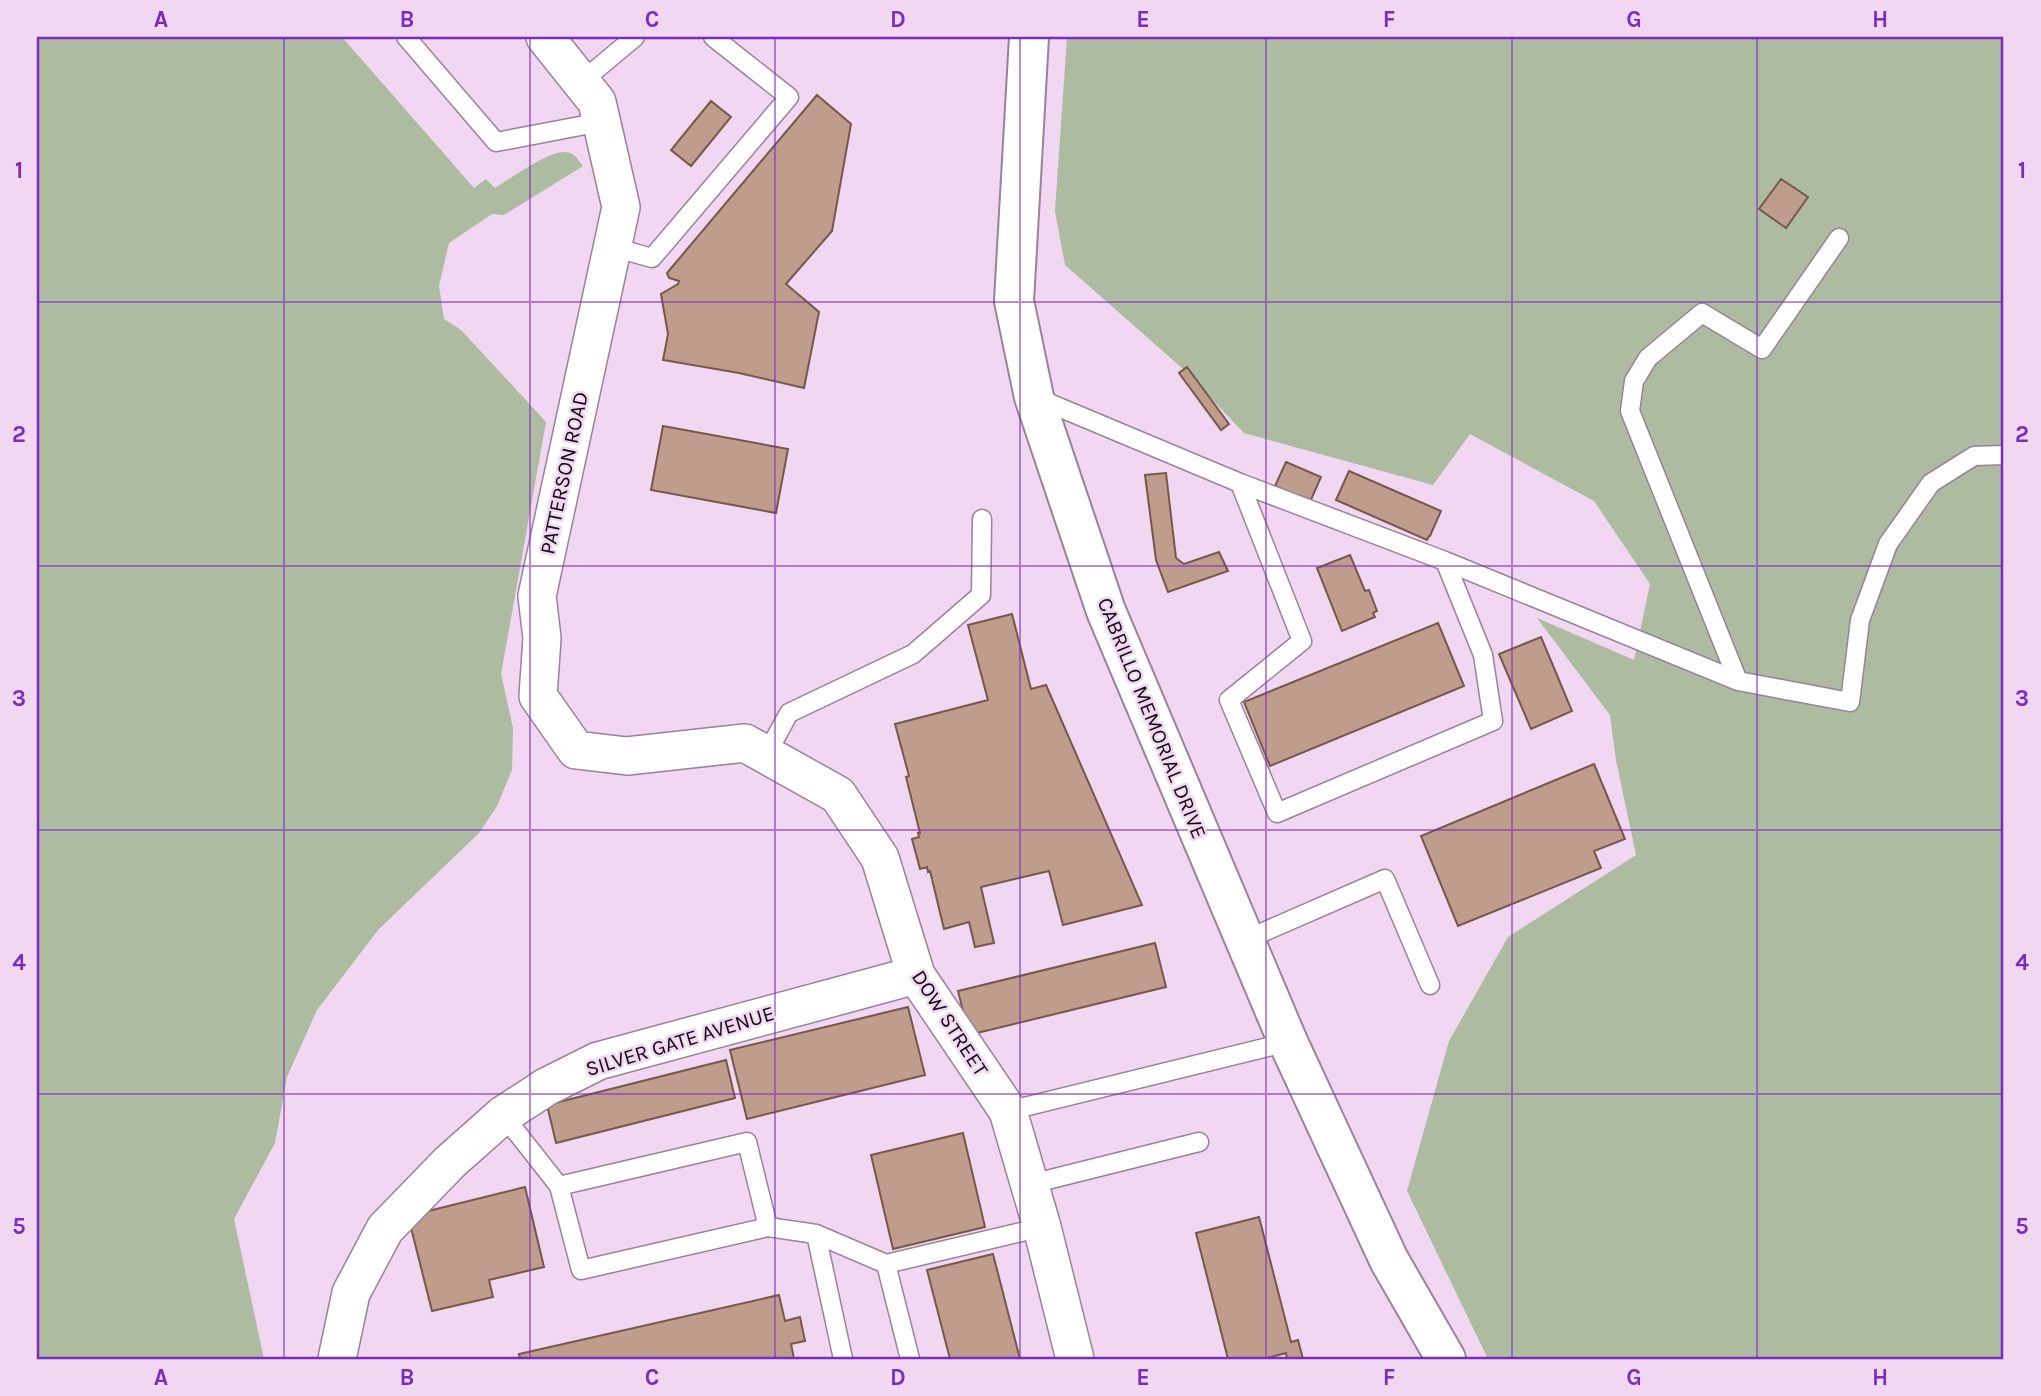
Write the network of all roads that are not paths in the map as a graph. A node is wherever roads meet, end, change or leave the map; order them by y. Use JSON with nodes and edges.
{"nodes":[{"id":1,"x":406,"y":37,"type":"edge"},
{"id":2,"x":545,"y":37,"type":"edge"},
{"id":3,"x":635,"y":37,"type":"edge"},
{"id":4,"x":713,"y":37,"type":"edge"},
{"id":5,"x":1029,"y":37,"type":"edge"},
{"id":6,"x":581,"y":82,"type":"junction"},
{"id":7,"x":601,"y":122,"type":"junction"},
{"id":8,"x":1839,"y":238,"type":"dead end"},
{"id":9,"x":613,"y":247,"type":"junction"},
{"id":10,"x":1034,"y":397,"type":"junction"},
{"id":11,"x":2004,"y":454,"type":"edge"},
{"id":12,"x":1240,"y":483,"type":"junction"},
{"id":13,"x":982,"y":519,"type":"dead end"},
{"id":14,"x":1445,"y":561,"type":"junction"},
{"id":15,"x":1738,"y":681,"type":"junction"},
{"id":16,"x":756,"y":749,"type":"junction"},
{"id":17,"x":1245,"y":940,"type":"junction"},
{"id":18,"x":916,"y":975,"type":"junction"},
{"id":19,"x":1430,"y":985,"type":"dead end"},
{"id":20,"x":1288,"y":1042,"type":"junction"},
{"id":21,"x":1008,"y":1111,"type":"junction"},
{"id":22,"x":503,"y":1115,"type":"junction"},
{"id":23,"x":1199,"y":1142,"type":"dead end"},
{"id":24,"x":1031,"y":1184,"type":"junction"},
{"id":25,"x":559,"y":1186,"type":"junction"},
{"id":26,"x":768,"y":1227,"type":"junction"},
{"id":27,"x":1042,"y":1227,"type":"junction"},
{"id":28,"x":816,"y":1234,"type":"junction"},
{"id":29,"x":886,"y":1264,"type":"junction"},
{"id":30,"x":337,"y":1359,"type":"edge"},
{"id":31,"x":843,"y":1359,"type":"edge"},
{"id":32,"x":910,"y":1359,"type":"edge"},
{"id":33,"x":1075,"y":1359,"type":"edge"},
{"id":34,"x":1446,"y":1359,"type":"edge"}],
"edges":[{"from":1,"to":7,"type":"lane"},
{"from":2,"to":6,"type":"street","name":"PATTERSON ROAD"},
{"from":3,"to":6,"type":"lane"},
{"from":4,"to":9,"type":"lane"},
{"from":5,"to":10,"type":"main road","name":"CABRILLO MEMORIAL DRIVE"},
{"from":6,"to":7,"type":"street","name":"PATTERSON ROAD"},
{"from":7,"to":9,"type":"street","name":"PATTERSON ROAD"},
{"from":8,"to":15,"type":"lane"},
{"from":9,"to":16,"type":"street","name":"PATTERSON ROAD"},
{"from":10,"to":12,"type":"lane"},
{"from":10,"to":17,"type":"main road","name":"CABRILLO MEMORIAL DRIVE"},
{"from":11,"to":15,"type":"lane"},
{"from":12,"to":14,"type":"lane"},
{"from":12,"to":14,"type":"lane"},
{"from":13,"to":16,"type":"lane"},
{"from":14,"to":15,"type":"lane"},
{"from":16,"to":18,"type":"street","name":"DOW STREET"},
{"from":17,"to":19,"type":"lane"},
{"from":17,"to":20,"type":"main road","name":"CABRILLO MEMORIAL DRIVE"},
{"from":18,"to":21,"type":"street","name":"DOW STREET"},
{"from":18,"to":22,"type":"street","name":"SILVER GATE AVENUE"},
{"from":20,"to":21,"type":"lane"},
{"from":20,"to":34,"type":"main road","name":"CABRILLO MEMORIAL DRIVE"},
{"from":21,"to":24,"type":"street","name":"DOW STREET"},
{"from":22,"to":25,"type":"lane"},
{"from":22,"to":30,"type":"street","name":"SILVER GATE AVENUE"},
{"from":23,"to":24,"type":"lane"},
{"from":24,"to":27,"type":"street","name":"DOW STREET"},
{"from":25,"to":26,"type":"lane"},
{"from":25,"to":26,"type":"lane"},
{"from":26,"to":28,"type":"lane"},
{"from":27,"to":29,"type":"lane"},
{"from":27,"to":33,"type":"street","name":"DOW STREET"},
{"from":28,"to":29,"type":"lane"},
{"from":28,"to":31,"type":"lane"},
{"from":29,"to":32,"type":"lane"}]}
